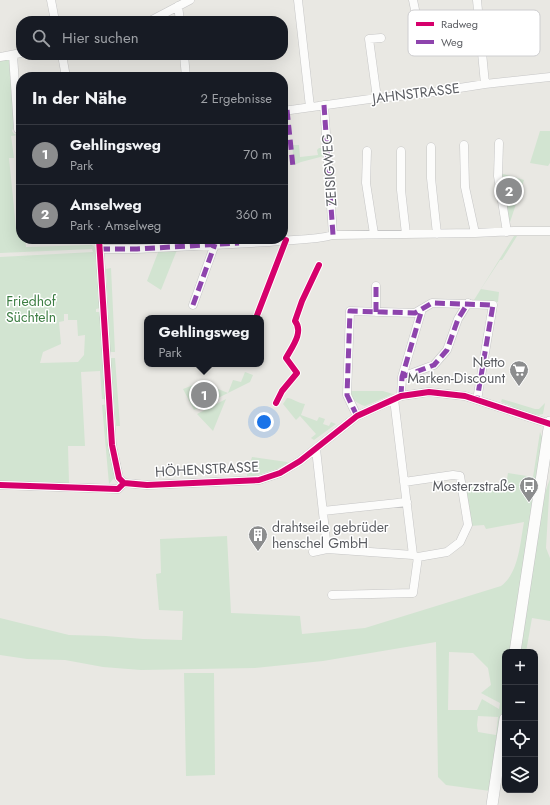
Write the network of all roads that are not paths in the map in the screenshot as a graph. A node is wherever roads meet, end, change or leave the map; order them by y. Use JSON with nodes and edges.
{"nodes":[{"id":1,"x":51,"y":0,"type":"edge"},
{"id":2,"x":190,"y":0,"type":"edge"},
{"id":3,"x":298,"y":0,"type":"edge"},
{"id":4,"x":413,"y":0,"type":"edge"},
{"id":5,"x":477,"y":0,"type":"edge"},
{"id":6,"x":178,"y":6,"type":"junction"},
{"id":7,"x":415,"y":10,"type":"edge"},
{"id":8,"x":478,"y":10,"type":"edge"},
{"id":9,"x":54,"y":16,"type":"edge"},
{"id":10,"x":159,"y":16,"type":"edge"},
{"id":11,"x":179,"y":16,"type":"edge"},
{"id":12,"x":381,"y":38,"type":"dead end"},
{"id":13,"x":16,"y":54,"type":"edge"},
{"id":14,"x":482,"y":56,"type":"edge"},
{"id":15,"x":0,"y":57,"type":"edge"},
{"id":16,"x":17,"y":60,"type":"edge"},
{"id":17,"x":63,"y":60,"type":"edge"},
{"id":18,"x":184,"y":60,"type":"edge"},
{"id":19,"x":17,"y":72,"type":"edge"},
{"id":20,"x":65,"y":72,"type":"edge"},
{"id":21,"x":186,"y":72,"type":"edge"},
{"id":22,"x":550,"y":77,"type":"edge"},
{"id":23,"x":485,"y":84,"type":"junction"},
{"id":24,"x":377,"y":98,"type":"junction"},
{"id":25,"x":324,"y":105,"type":"junction"},
{"id":26,"x":310,"y":107,"type":"junction"},
{"id":27,"x":288,"y":110,"type":"edge"},
{"id":28,"x":499,"y":143,"type":"dead end"},
{"id":29,"x":464,"y":145,"type":"dead end"},
{"id":30,"x":431,"y":147,"type":"dead end"},
{"id":31,"x":367,"y":151,"type":"dead end"},
{"id":32,"x":401,"y":151,"type":"dead end"},
{"id":33,"x":507,"y":232,"type":"junction"},
{"id":34,"x":550,"y":232,"type":"edge"},
{"id":35,"x":475,"y":233,"type":"junction"},
{"id":36,"x":374,"y":234,"type":"junction"},
{"id":37,"x":406,"y":234,"type":"junction"},
{"id":38,"x":437,"y":234,"type":"junction"},
{"id":39,"x":334,"y":235,"type":"junction"},
{"id":40,"x":288,"y":240,"type":"edge"},
{"id":41,"x":100,"y":244,"type":"edge"},
{"id":42,"x":215,"y":244,"type":"joint"},
{"id":43,"x":100,"y":249,"type":"junction"},
{"id":44,"x":376,"y":286,"type":"dead end"},
{"id":45,"x":193,"y":304,"type":"dead end"},
{"id":46,"x":468,"y":304,"type":"junction"},
{"id":47,"x":422,"y":309,"type":"junction"},
{"id":48,"x":376,"y":312,"type":"junction"},
{"id":49,"x":402,"y":377,"type":"junction"},
{"id":50,"x":398,"y":397,"type":"junction"},
{"id":51,"x":477,"y":400,"type":"junction"},
{"id":52,"x":357,"y":416,"type":"junction"},
{"id":53,"x":550,"y":423,"type":"edge"},
{"id":54,"x":316,"y":449,"type":"junction"},
{"id":55,"x":404,"y":482,"type":"junction"},
{"id":56,"x":124,"y":483,"type":"junction"},
{"id":57,"x":0,"y":485,"type":"edge"},
{"id":58,"x":406,"y":502,"type":"junction"},
{"id":59,"x":323,"y":511,"type":"junction"},
{"id":60,"x":327,"y":549,"type":"junction"},
{"id":61,"x":313,"y":552,"type":"dead end"},
{"id":62,"x":415,"y":556,"type":"junction"},
{"id":63,"x":332,"y":595,"type":"dead end"},
{"id":64,"x":515,"y":649,"type":"edge"},
{"id":65,"x":505,"y":721,"type":"edge"},
{"id":66,"x":492,"y":805,"type":"edge"}],
"edges":[{"from":1,"to":9,"type":"street"},
{"from":2,"to":6,"type":"street"},
{"from":3,"to":26,"type":"street"},
{"from":4,"to":7,"type":"street"},
{"from":5,"to":8,"type":"street"},
{"from":6,"to":10,"type":"street"},
{"from":6,"to":11,"type":"street"},
{"from":12,"to":24,"type":"street"},
{"from":13,"to":15,"type":"street"},
{"from":14,"to":23,"type":"street"},
{"from":16,"to":19,"type":"street"},
{"from":17,"to":20,"type":"street"},
{"from":18,"to":21,"type":"street"},
{"from":22,"to":23,"type":"street","name":"JAHNSTRASSE"},
{"from":23,"to":24,"type":"street","name":"JAHNSTRASSE"},
{"from":24,"to":25,"type":"street","name":"JAHNSTRASSE"},
{"from":25,"to":26,"type":"street","name":"JAHNSTRASSE"},
{"from":25,"to":39,"type":"street","name":"ZEISIGWEG"},
{"from":26,"to":27,"type":"street","name":"JAHNSTRASSE"},
{"from":28,"to":33,"type":"street"},
{"from":29,"to":35,"type":"street"},
{"from":30,"to":38,"type":"street"},
{"from":31,"to":36,"type":"street"},
{"from":32,"to":37,"type":"street"},
{"from":33,"to":34,"type":"street"},
{"from":33,"to":35,"type":"street"},
{"from":35,"to":38,"type":"street"},
{"from":36,"to":37,"type":"street"},
{"from":36,"to":39,"type":"street"},
{"from":37,"to":38,"type":"street"},
{"from":39,"to":40,"type":"street"},
{"from":41,"to":43,"type":"street"},
{"from":42,"to":43,"type":"street"},
{"from":42,"to":45,"type":"street"},
{"from":43,"to":56,"type":"street"},
{"from":44,"to":48,"type":"street"},
{"from":46,"to":47,"type":"street"},
{"from":46,"to":49,"type":"street"},
{"from":46,"to":51,"type":"street"},
{"from":47,"to":48,"type":"street"},
{"from":47,"to":49,"type":"street"},
{"from":48,"to":52,"type":"street"},
{"from":49,"to":50,"type":"street"},
{"from":50,"to":51,"type":"street","name":"HÖHENSTRASSE"},
{"from":50,"to":52,"type":"street","name":"HÖHENSTRASSE"},
{"from":50,"to":55,"type":"street"},
{"from":51,"to":53,"type":"street","name":"HÖHENSTRASSE"},
{"from":52,"to":54,"type":"street","name":"HÖHENSTRASSE"},
{"from":53,"to":64,"type":"main road"},
{"from":54,"to":56,"type":"street","name":"HÖHENSTRASSE"},
{"from":54,"to":59,"type":"street"},
{"from":55,"to":58,"type":"street"},
{"from":55,"to":62,"type":"street"},
{"from":56,"to":57,"type":"street","name":"HÖHENSTRASSE"},
{"from":58,"to":59,"type":"street"},
{"from":58,"to":62,"type":"street"},
{"from":59,"to":60,"type":"street"},
{"from":60,"to":61,"type":"street"},
{"from":60,"to":62,"type":"street"},
{"from":62,"to":63,"type":"street"},
{"from":65,"to":66,"type":"main road"}]}
